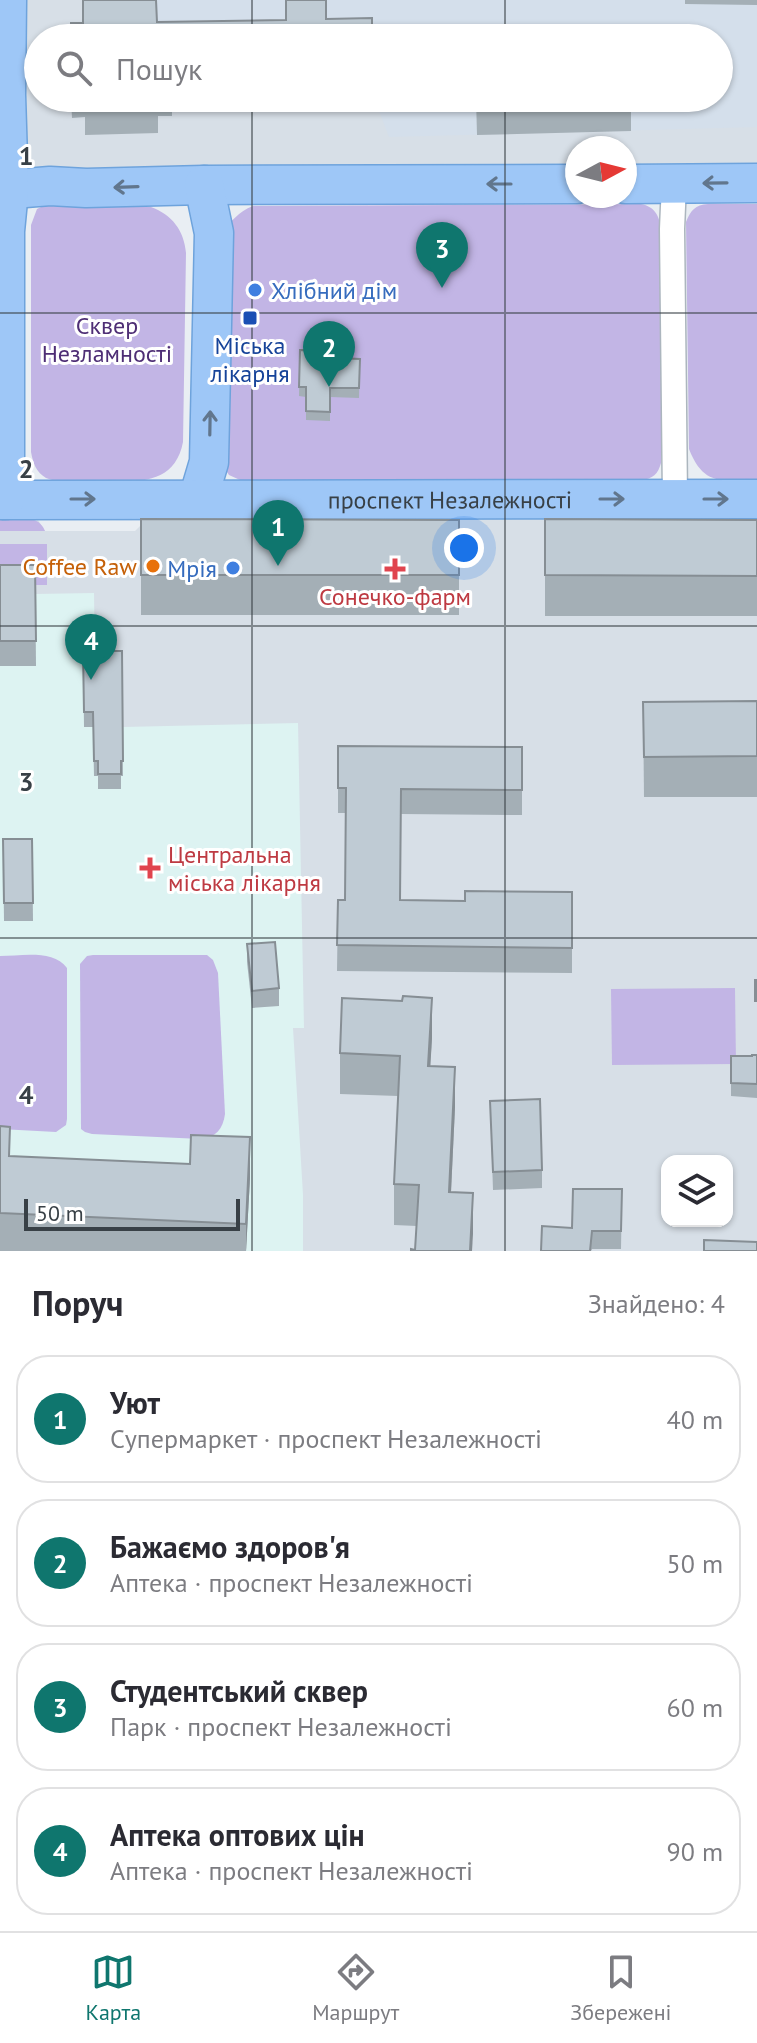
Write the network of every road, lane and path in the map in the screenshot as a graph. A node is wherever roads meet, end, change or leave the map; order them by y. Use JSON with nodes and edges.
{"nodes":[{"id":1,"x":7,"y":0,"type":"edge"},
{"id":2,"x":757,"y":183,"type":"edge"},
{"id":3,"x":565,"y":184,"type":"edge"},
{"id":4,"x":637,"y":184,"type":"edge"},
{"id":5,"x":674,"y":184,"type":"junction"},
{"id":6,"x":204,"y":185,"type":"junction"},
{"id":7,"x":5,"y":190,"type":"edge"},
{"id":8,"x":675,"y":498,"type":"junction"},
{"id":9,"x":198,"y":499,"type":"junction"},
{"id":10,"x":757,"y":499,"type":"edge"},
{"id":11,"x":3,"y":500,"type":"edge"}],
"edges":[{"from":1,"to":7,"type":"main road"},
{"from":2,"to":5,"type":"main road","one_way":true},
{"from":3,"to":6,"type":"main road","one_way":true},
{"from":4,"to":5,"type":"main road"},
{"from":5,"to":8,"type":"street"},
{"from":6,"to":7,"type":"main road","one_way":true},
{"from":9,"to":6,"type":"main road","one_way":true},
{"from":7,"to":11,"type":"main road"},
{"from":9,"to":8,"type":"main road","name":"проспект Незалежності","one_way":true},
{"from":8,"to":10,"type":"main road","name":"проспект Незалежності","one_way":true},
{"from":11,"to":9,"type":"main road","name":"проспект Незалежності","one_way":true}]}
